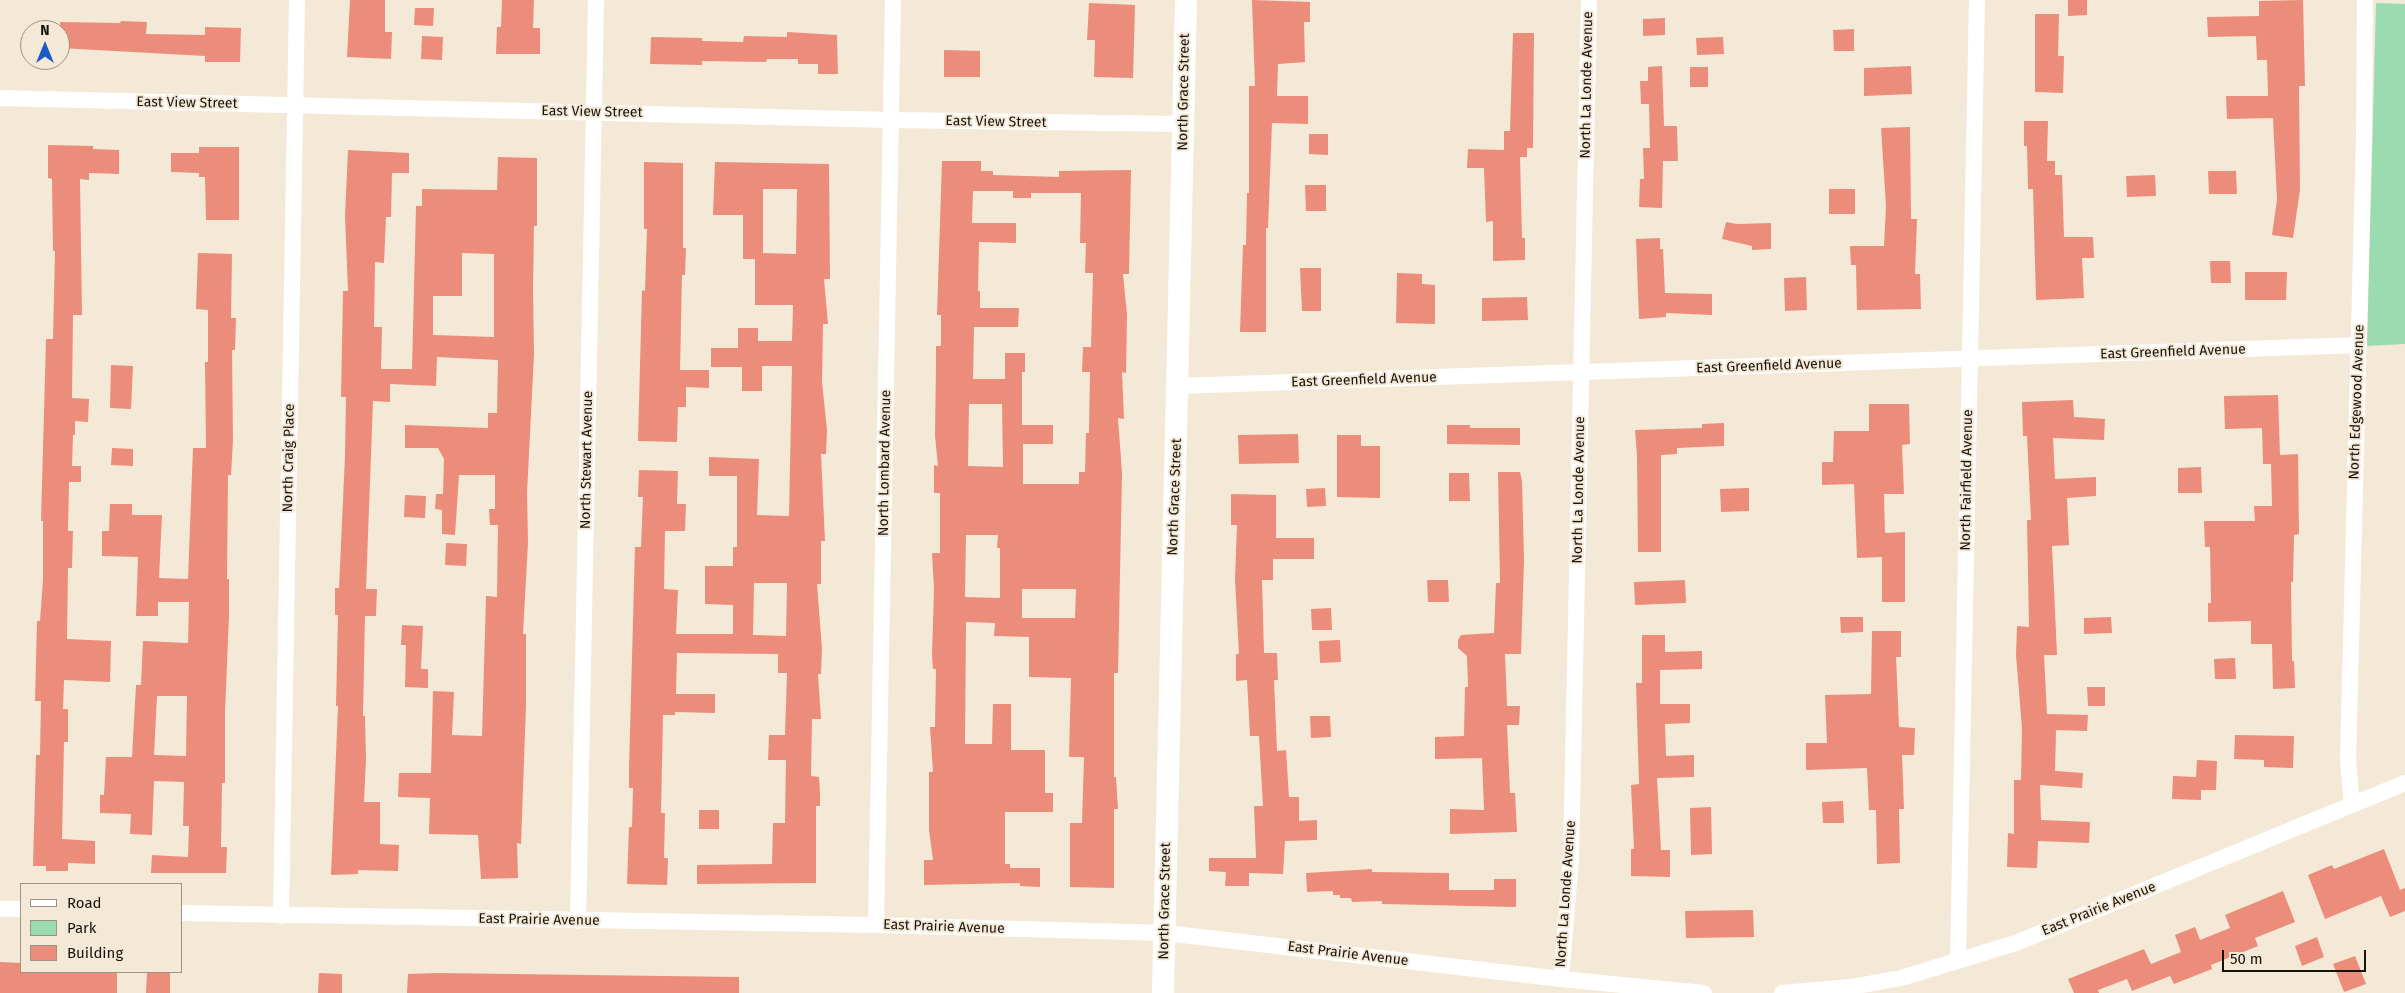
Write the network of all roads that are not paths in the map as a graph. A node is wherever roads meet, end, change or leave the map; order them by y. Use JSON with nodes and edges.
{"nodes":[{"id":1,"x":297,"y":0,"type":"edge"},
{"id":2,"x":596,"y":0,"type":"edge"},
{"id":3,"x":893,"y":0,"type":"edge"},
{"id":4,"x":1186,"y":0,"type":"edge"},
{"id":5,"x":1589,"y":0,"type":"edge"},
{"id":6,"x":1977,"y":0,"type":"edge"},
{"id":7,"x":2366,"y":0,"type":"edge"},
{"id":8,"x":0,"y":98,"type":"edge"},
{"id":9,"x":295,"y":105,"type":"junction"},
{"id":10,"x":593,"y":112,"type":"junction"},
{"id":11,"x":891,"y":120,"type":"junction"},
{"id":12,"x":1183,"y":124,"type":"junction"},
{"id":13,"x":2359,"y":345,"type":"junction"},
{"id":14,"x":1970,"y":358,"type":"junction"},
{"id":15,"x":1581,"y":373,"type":"junction"},
{"id":16,"x":1178,"y":386,"type":"junction"},
{"id":17,"x":2405,"y":783,"type":"edge"},
{"id":18,"x":2352,"y":805,"type":"junction"},
{"id":19,"x":0,"y":909,"type":"edge"},
{"id":20,"x":20,"y":909,"type":"edge"},
{"id":21,"x":182,"y":913,"type":"edge"},
{"id":22,"x":281,"y":916,"type":"junction"},
{"id":23,"x":578,"y":920,"type":"junction"},
{"id":24,"x":876,"y":925,"type":"junction"},
{"id":25,"x":1165,"y":933,"type":"junction"},
{"id":26,"x":1958,"y":960,"type":"junction"},
{"id":27,"x":1561,"y":979,"type":"junction"},
{"id":28,"x":1163,"y":993,"type":"edge"},
{"id":29,"x":1704,"y":993,"type":"edge"},
{"id":30,"x":1782,"y":993,"type":"edge"}],
"edges":[{"from":1,"to":9,"type":"street","name":"North Craig Place"},
{"from":2,"to":10,"type":"street","name":"North Stewart Avenue"},
{"from":3,"to":11,"type":"street","name":"North Lombard Avenue"},
{"from":4,"to":12,"type":"street","name":"North Grace Street"},
{"from":5,"to":15,"type":"street","name":"North La Londe Avenue"},
{"from":6,"to":14,"type":"street","name":"North Fairfield Avenue"},
{"from":7,"to":13,"type":"street","name":"North Edgewood Avenue"},
{"from":8,"to":9,"type":"street","name":"East View Street"},
{"from":9,"to":10,"type":"street","name":"East View Street"},
{"from":9,"to":22,"type":"street","name":"North Craig Place"},
{"from":10,"to":11,"type":"street","name":"East View Street"},
{"from":10,"to":23,"type":"street","name":"North Stewart Avenue"},
{"from":11,"to":12,"type":"street","name":"East View Street"},
{"from":11,"to":24,"type":"street","name":"North Lombard Avenue"},
{"from":12,"to":16,"type":"street","name":"North Grace Street"},
{"from":13,"to":14,"type":"street","name":"East Greenfield Avenue"},
{"from":13,"to":18,"type":"street","name":"North Edgewood Avenue"},
{"from":14,"to":15,"type":"street","name":"East Greenfield Avenue"},
{"from":14,"to":26,"type":"street","name":"North Fairfield Avenue"},
{"from":15,"to":16,"type":"street","name":"East Greenfield Avenue"},
{"from":15,"to":27,"type":"street","name":"North La Londe Avenue"},
{"from":16,"to":25,"type":"street","name":"North Grace Street"},
{"from":17,"to":18,"type":"street","name":"East Prairie Avenue"},
{"from":18,"to":26,"type":"street","name":"East Prairie Avenue"},
{"from":19,"to":20,"type":"street"},
{"from":21,"to":22,"type":"street","name":"East Prairie Avenue"},
{"from":22,"to":23,"type":"street","name":"East Prairie Avenue"},
{"from":23,"to":24,"type":"street","name":"East Prairie Avenue"},
{"from":24,"to":25,"type":"street","name":"East Prairie Avenue"},
{"from":25,"to":27,"type":"street","name":"East Prairie Avenue"},
{"from":25,"to":28,"type":"street","name":"North Grace Street"},
{"from":26,"to":30,"type":"street","name":"East Prairie Avenue"},
{"from":27,"to":29,"type":"street","name":"East Prairie Avenue"}]}
